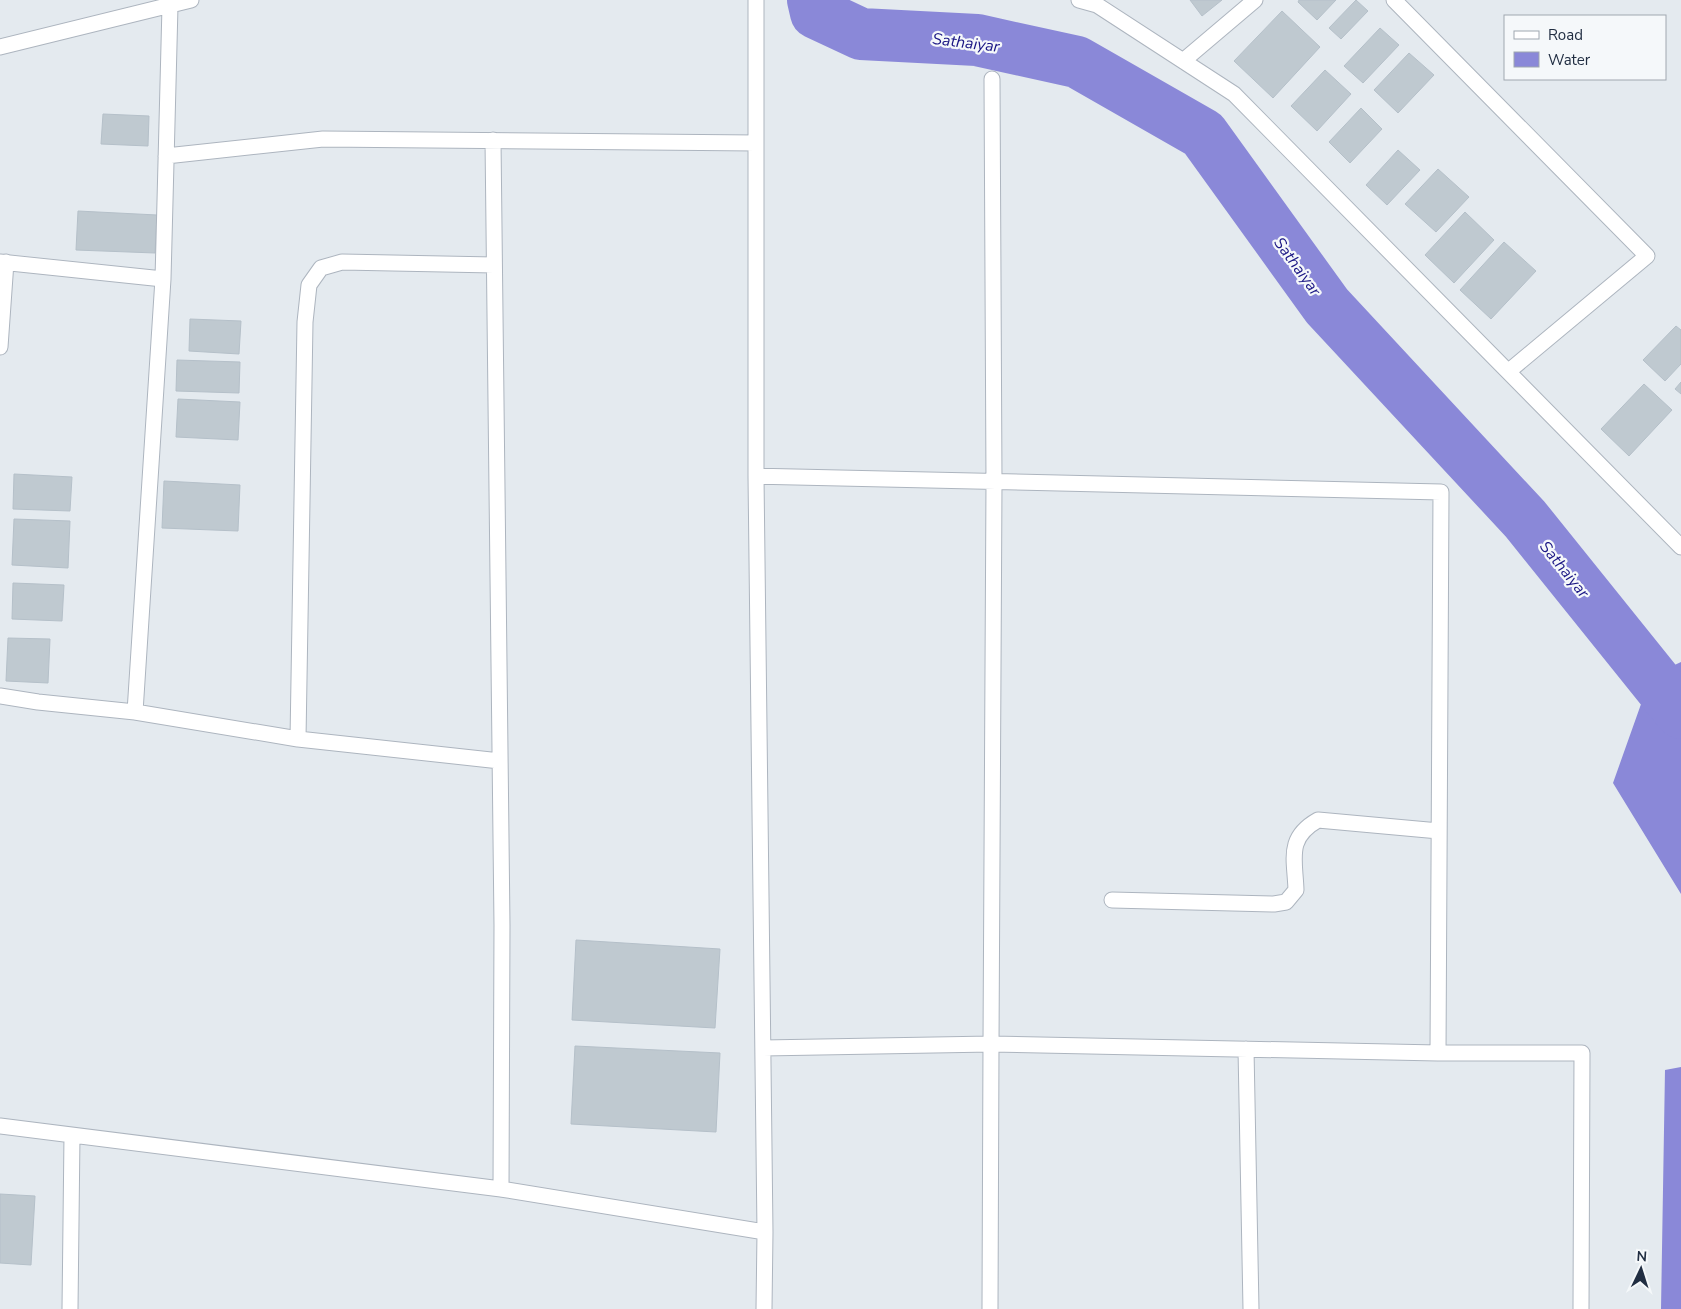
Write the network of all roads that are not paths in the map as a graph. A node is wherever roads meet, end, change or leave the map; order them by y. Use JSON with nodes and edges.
{"nodes":[{"id":1,"x":191,"y":0,"type":"edge"},
{"id":2,"x":756,"y":0,"type":"edge"},
{"id":3,"x":1079,"y":0,"type":"edge"},
{"id":4,"x":1255,"y":0,"type":"edge"},
{"id":5,"x":1394,"y":0,"type":"edge"},
{"id":6,"x":170,"y":6,"type":"junction"},
{"id":7,"x":135,"y":7,"type":"edge"},
{"id":8,"x":0,"y":48,"type":"edge"},
{"id":9,"x":1183,"y":61,"type":"junction"},
{"id":10,"x":992,"y":79,"type":"dead end"},
{"id":11,"x":493,"y":140,"type":"junction"},
{"id":12,"x":756,"y":143,"type":"junction"},
{"id":13,"x":166,"y":156,"type":"junction"},
{"id":14,"x":3,"y":262,"type":"edge"},
{"id":15,"x":494,"y":265,"type":"junction"},
{"id":16,"x":163,"y":279,"type":"junction"},
{"id":17,"x":0,"y":347,"type":"edge"},
{"id":18,"x":1509,"y":371,"type":"junction"},
{"id":19,"x":756,"y":476,"type":"junction"},
{"id":20,"x":994,"y":482,"type":"junction"},
{"id":21,"x":1681,"y":547,"type":"edge"},
{"id":22,"x":0,"y":696,"type":"edge"},
{"id":23,"x":135,"y":712,"type":"junction"},
{"id":24,"x":298,"y":739,"type":"junction"},
{"id":25,"x":500,"y":761,"type":"junction"},
{"id":26,"x":1439,"y":831,"type":"junction"},
{"id":27,"x":1112,"y":900,"type":"dead end"},
{"id":28,"x":990,"y":1044,"type":"junction"},
{"id":29,"x":763,"y":1048,"type":"junction"},
{"id":30,"x":1246,"y":1049,"type":"junction"},
{"id":31,"x":1438,"y":1053,"type":"junction"},
{"id":32,"x":0,"y":1126,"type":"edge"},
{"id":33,"x":72,"y":1135,"type":"junction"},
{"id":34,"x":501,"y":1189,"type":"junction"},
{"id":35,"x":765,"y":1232,"type":"junction"},
{"id":36,"x":70,"y":1309,"type":"edge"},
{"id":37,"x":764,"y":1309,"type":"edge"},
{"id":38,"x":990,"y":1309,"type":"edge"},
{"id":39,"x":1251,"y":1309,"type":"edge"},
{"id":40,"x":1581,"y":1309,"type":"edge"}],
"edges":[{"from":1,"to":6,"type":"street"},
{"from":2,"to":12,"type":"street"},
{"from":3,"to":9,"type":"street"},
{"from":4,"to":9,"type":"street"},
{"from":5,"to":18,"type":"street"},
{"from":6,"to":7,"type":"street"},
{"from":6,"to":13,"type":"street"},
{"from":7,"to":8,"type":"street"},
{"from":9,"to":18,"type":"street"},
{"from":10,"to":20,"type":"street"},
{"from":11,"to":12,"type":"street"},
{"from":11,"to":13,"type":"street"},
{"from":11,"to":15,"type":"street"},
{"from":12,"to":19,"type":"street"},
{"from":13,"to":16,"type":"street"},
{"from":14,"to":16,"type":"street"},
{"from":14,"to":17,"type":"street"},
{"from":15,"to":24,"type":"street"},
{"from":15,"to":25,"type":"street"},
{"from":16,"to":23,"type":"street"},
{"from":18,"to":21,"type":"street"},
{"from":19,"to":20,"type":"street"},
{"from":19,"to":29,"type":"street"},
{"from":20,"to":26,"type":"street"},
{"from":20,"to":28,"type":"street"},
{"from":22,"to":23,"type":"street"},
{"from":23,"to":24,"type":"street"},
{"from":24,"to":25,"type":"street"},
{"from":25,"to":34,"type":"street"},
{"from":26,"to":27,"type":"street"},
{"from":26,"to":31,"type":"street"},
{"from":28,"to":29,"type":"street"},
{"from":28,"to":30,"type":"street"},
{"from":28,"to":38,"type":"street"},
{"from":29,"to":35,"type":"street"},
{"from":30,"to":31,"type":"street"},
{"from":30,"to":39,"type":"street"},
{"from":31,"to":40,"type":"street"},
{"from":32,"to":33,"type":"street"},
{"from":33,"to":34,"type":"street"},
{"from":33,"to":36,"type":"street"},
{"from":34,"to":35,"type":"street"},
{"from":35,"to":37,"type":"street"}]}
